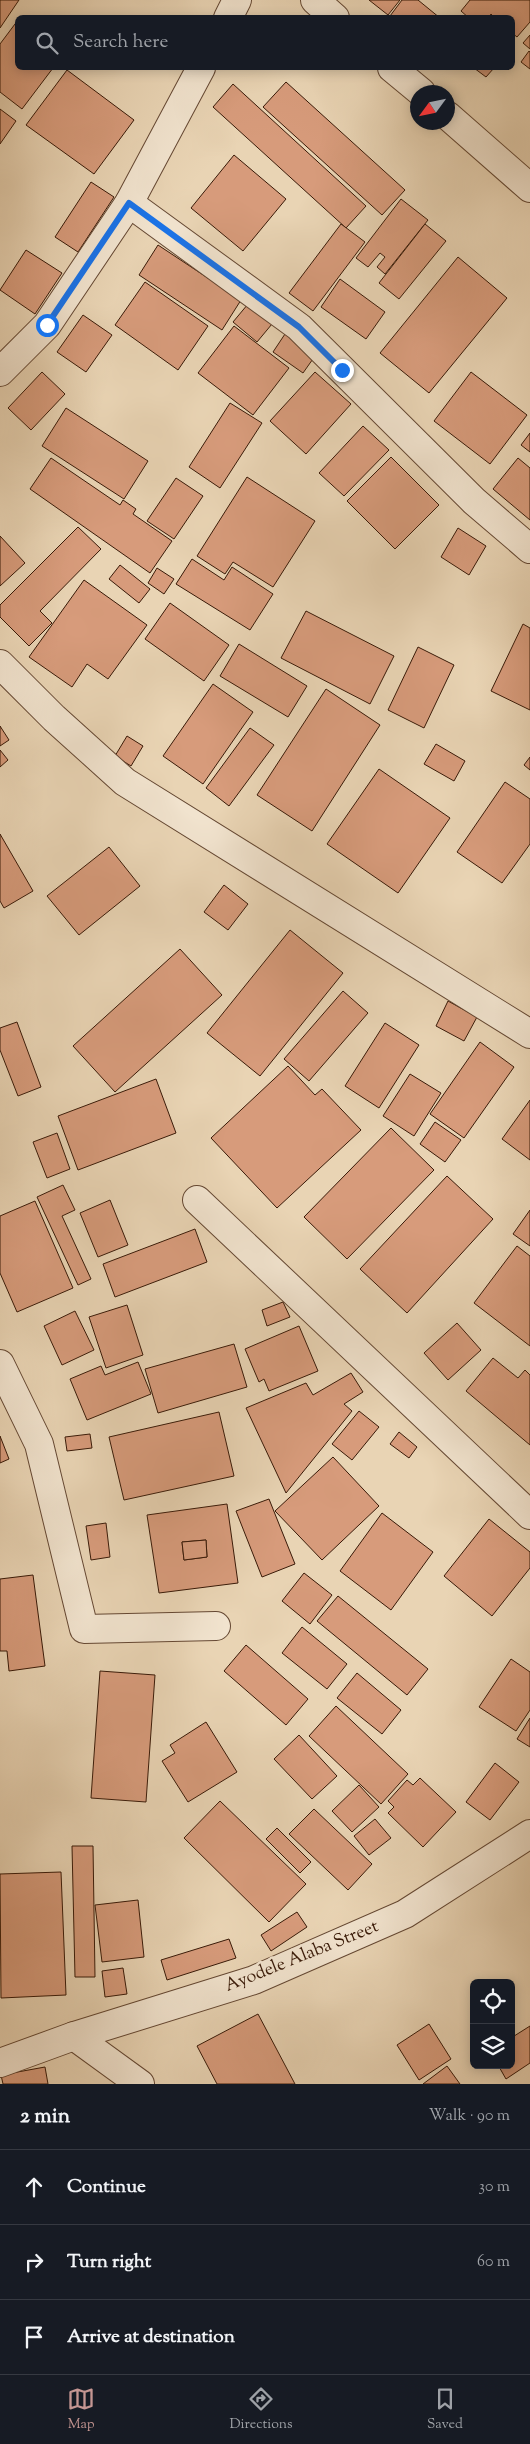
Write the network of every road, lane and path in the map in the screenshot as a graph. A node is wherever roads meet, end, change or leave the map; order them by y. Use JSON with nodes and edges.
{"nodes":[{"id":1,"x":238,"y":0,"type":"edge"},
{"id":2,"x":315,"y":0,"type":"edge"},
{"id":3,"x":230,"y":15,"type":"edge"},
{"id":4,"x":332,"y":15,"type":"edge"},
{"id":5,"x":200,"y":70,"type":"edge"},
{"id":6,"x":394,"y":70,"type":"edge"},
{"id":7,"x":413,"y":85,"type":"edge"},
{"id":8,"x":455,"y":122,"type":"edge"},
{"id":9,"x":530,"y":188,"type":"edge"},
{"id":10,"x":129,"y":203,"type":"junction"},
{"id":11,"x":0,"y":372,"type":"edge"},
{"id":12,"x":530,"y":549,"type":"edge"},
{"id":13,"x":0,"y":664,"type":"edge"},
{"id":14,"x":530,"y":1034,"type":"edge"},
{"id":15,"x":198,"y":1200,"type":"dead end"},
{"id":16,"x":0,"y":1364,"type":"edge"},
{"id":17,"x":530,"y":1515,"type":"edge"},
{"id":18,"x":216,"y":1626,"type":"dead end"},
{"id":19,"x":530,"y":1834,"type":"edge"},
{"id":20,"x":74,"y":2036,"type":"junction"},
{"id":21,"x":0,"y":2064,"type":"edge"},
{"id":22,"x":140,"y":2084,"type":"edge"}],
"edges":[{"from":1,"to":3,"type":"street"},
{"from":2,"to":4,"type":"street"},
{"from":5,"to":10,"type":"street"},
{"from":6,"to":7,"type":"street"},
{"from":8,"to":9,"type":"street"},
{"from":10,"to":11,"type":"street"},
{"from":10,"to":12,"type":"street"},
{"from":13,"to":14,"type":"street"},
{"from":15,"to":17,"type":"street"},
{"from":16,"to":18,"type":"street"},
{"from":19,"to":20,"type":"street","name":"Ayodele Alaba Street"},
{"from":20,"to":21,"type":"street","name":"Ayodele Alaba Street"},
{"from":20,"to":22,"type":"street"}]}
